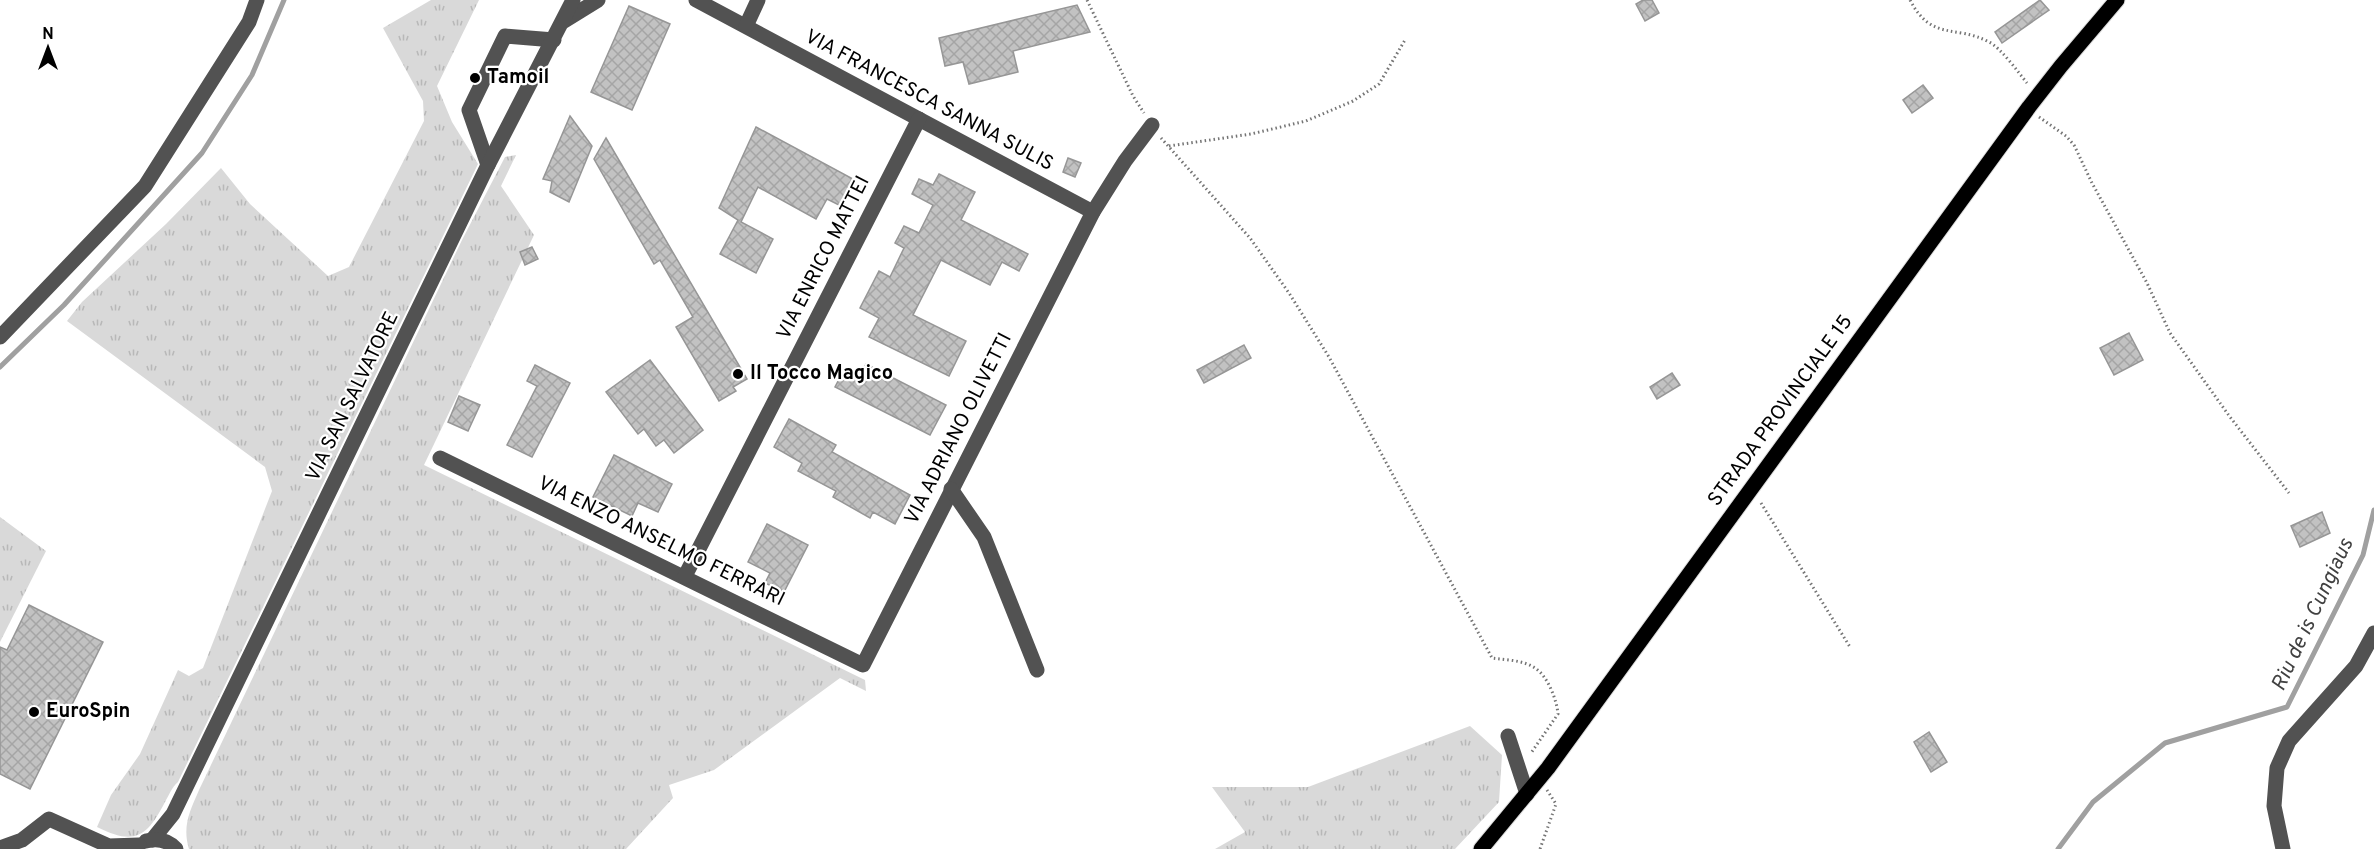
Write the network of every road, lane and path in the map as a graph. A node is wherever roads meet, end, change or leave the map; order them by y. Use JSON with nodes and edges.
{"nodes":[{"id":1,"x":257,"y":0,"type":"edge"},
{"id":2,"x":573,"y":0,"type":"edge"},
{"id":3,"x":598,"y":0,"type":"edge"},
{"id":4,"x":696,"y":0,"type":"edge"},
{"id":5,"x":758,"y":0,"type":"edge"},
{"id":6,"x":1087,"y":0,"type":"edge"},
{"id":7,"x":1910,"y":0,"type":"edge"},
{"id":8,"x":2117,"y":0,"type":"edge"},
{"id":9,"x":564,"y":21,"type":"junction"},
{"id":10,"x":746,"y":26,"type":"junction"},
{"id":11,"x":554,"y":39,"type":"junction"},
{"id":12,"x":1405,"y":39,"type":"dead end"},
{"id":13,"x":2033,"y":102,"type":"junction"},
{"id":14,"x":919,"y":119,"type":"junction"},
{"id":15,"x":1152,"y":125,"type":"junction"},
{"id":16,"x":1168,"y":146,"type":"junction"},
{"id":17,"x":488,"y":165,"type":"junction"},
{"id":18,"x":1093,"y":212,"type":"junction"},
{"id":19,"x":0,"y":337,"type":"edge"},
{"id":20,"x":440,"y":458,"type":"dead end"},
{"id":21,"x":951,"y":489,"type":"junction"},
{"id":22,"x":1751,"y":489,"type":"junction"},
{"id":23,"x":2289,"y":492,"type":"dead end"},
{"id":24,"x":685,"y":576,"type":"junction"},
{"id":25,"x":2374,"y":633,"type":"edge"},
{"id":26,"x":1850,"y":647,"type":"dead end"},
{"id":27,"x":863,"y":665,"type":"joint"},
{"id":28,"x":1037,"y":670,"type":"dead end"},
{"id":29,"x":1508,"y":736,"type":"dead end"},
{"id":30,"x":1519,"y":769,"type":"junction"},
{"id":31,"x":1540,"y":779,"type":"junction"},
{"id":32,"x":1527,"y":794,"type":"junction"},
{"id":33,"x":173,"y":814,"type":"junction"},
{"id":34,"x":142,"y":844,"type":"edge"},
{"id":35,"x":110,"y":847,"type":"edge"},
{"id":36,"x":0,"y":848,"type":"edge"},
{"id":37,"x":176,"y":849,"type":"edge"},
{"id":38,"x":1481,"y":849,"type":"edge"},
{"id":39,"x":1539,"y":849,"type":"edge"},
{"id":40,"x":2283,"y":849,"type":"edge"}],
"edges":[{"from":1,"to":19,"type":"street"},
{"from":2,"to":9,"type":"street","name":"VIA SAN SALVATORE"},
{"from":3,"to":9,"type":"street"},
{"from":4,"to":10,"type":"street","name":"VIA FRANCESCA SANNA SULIS"},
{"from":5,"to":10,"type":"street"},
{"from":6,"to":15,"type":"path"},
{"from":7,"to":13,"type":"path"},
{"from":8,"to":13,"type":"main road","name":"STRADA PROVINCIALE 15"},
{"from":9,"to":11,"type":"street","name":"VIA SAN SALVATORE"},
{"from":10,"to":14,"type":"street","name":"VIA FRANCESCA SANNA SULIS"},
{"from":11,"to":17,"type":"street","name":"VIA SAN SALVATORE"},
{"from":11,"to":17,"type":"street"},
{"from":12,"to":16,"type":"path"},
{"from":13,"to":22,"type":"main road","name":"STRADA PROVINCIALE 15"},
{"from":13,"to":23,"type":"path"},
{"from":14,"to":18,"type":"street","name":"VIA FRANCESCA SANNA SULIS"},
{"from":14,"to":24,"type":"street","name":"VIA ENRICO MATTEI"},
{"from":15,"to":16,"type":"path"},
{"from":15,"to":18,"type":"street","name":"VIA ADRIANO OLIVETTI"},
{"from":16,"to":30,"type":"path"},
{"from":17,"to":33,"type":"street","name":"VIA SAN SALVATORE"},
{"from":18,"to":21,"type":"street","name":"VIA ADRIANO OLIVETTI"},
{"from":20,"to":24,"type":"street","name":"VIA ENZO ANSELMO FERRARI"},
{"from":21,"to":27,"type":"street","name":"VIA ADRIANO OLIVETTI"},
{"from":21,"to":28,"type":"street"},
{"from":22,"to":26,"type":"path"},
{"from":22,"to":31,"type":"main road","name":"STRADA PROVINCIALE 15"},
{"from":24,"to":27,"type":"street","name":"VIA ENZO ANSELMO FERRARI"},
{"from":25,"to":40,"type":"street"},
{"from":29,"to":30,"type":"street"},
{"from":30,"to":32,"type":"street"},
{"from":31,"to":32,"type":"main road","name":"STRADA PROVINCIALE 15"},
{"from":31,"to":39,"type":"path"},
{"from":32,"to":38,"type":"main road","name":"STRADA PROVINCIALE 15"},
{"from":33,"to":34,"type":"street","name":"VIA SAN SALVATORE"},
{"from":33,"to":37,"type":"street"},
{"from":34,"to":35,"type":"street"},
{"from":34,"to":37,"type":"street"},
{"from":35,"to":36,"type":"street"}]}
